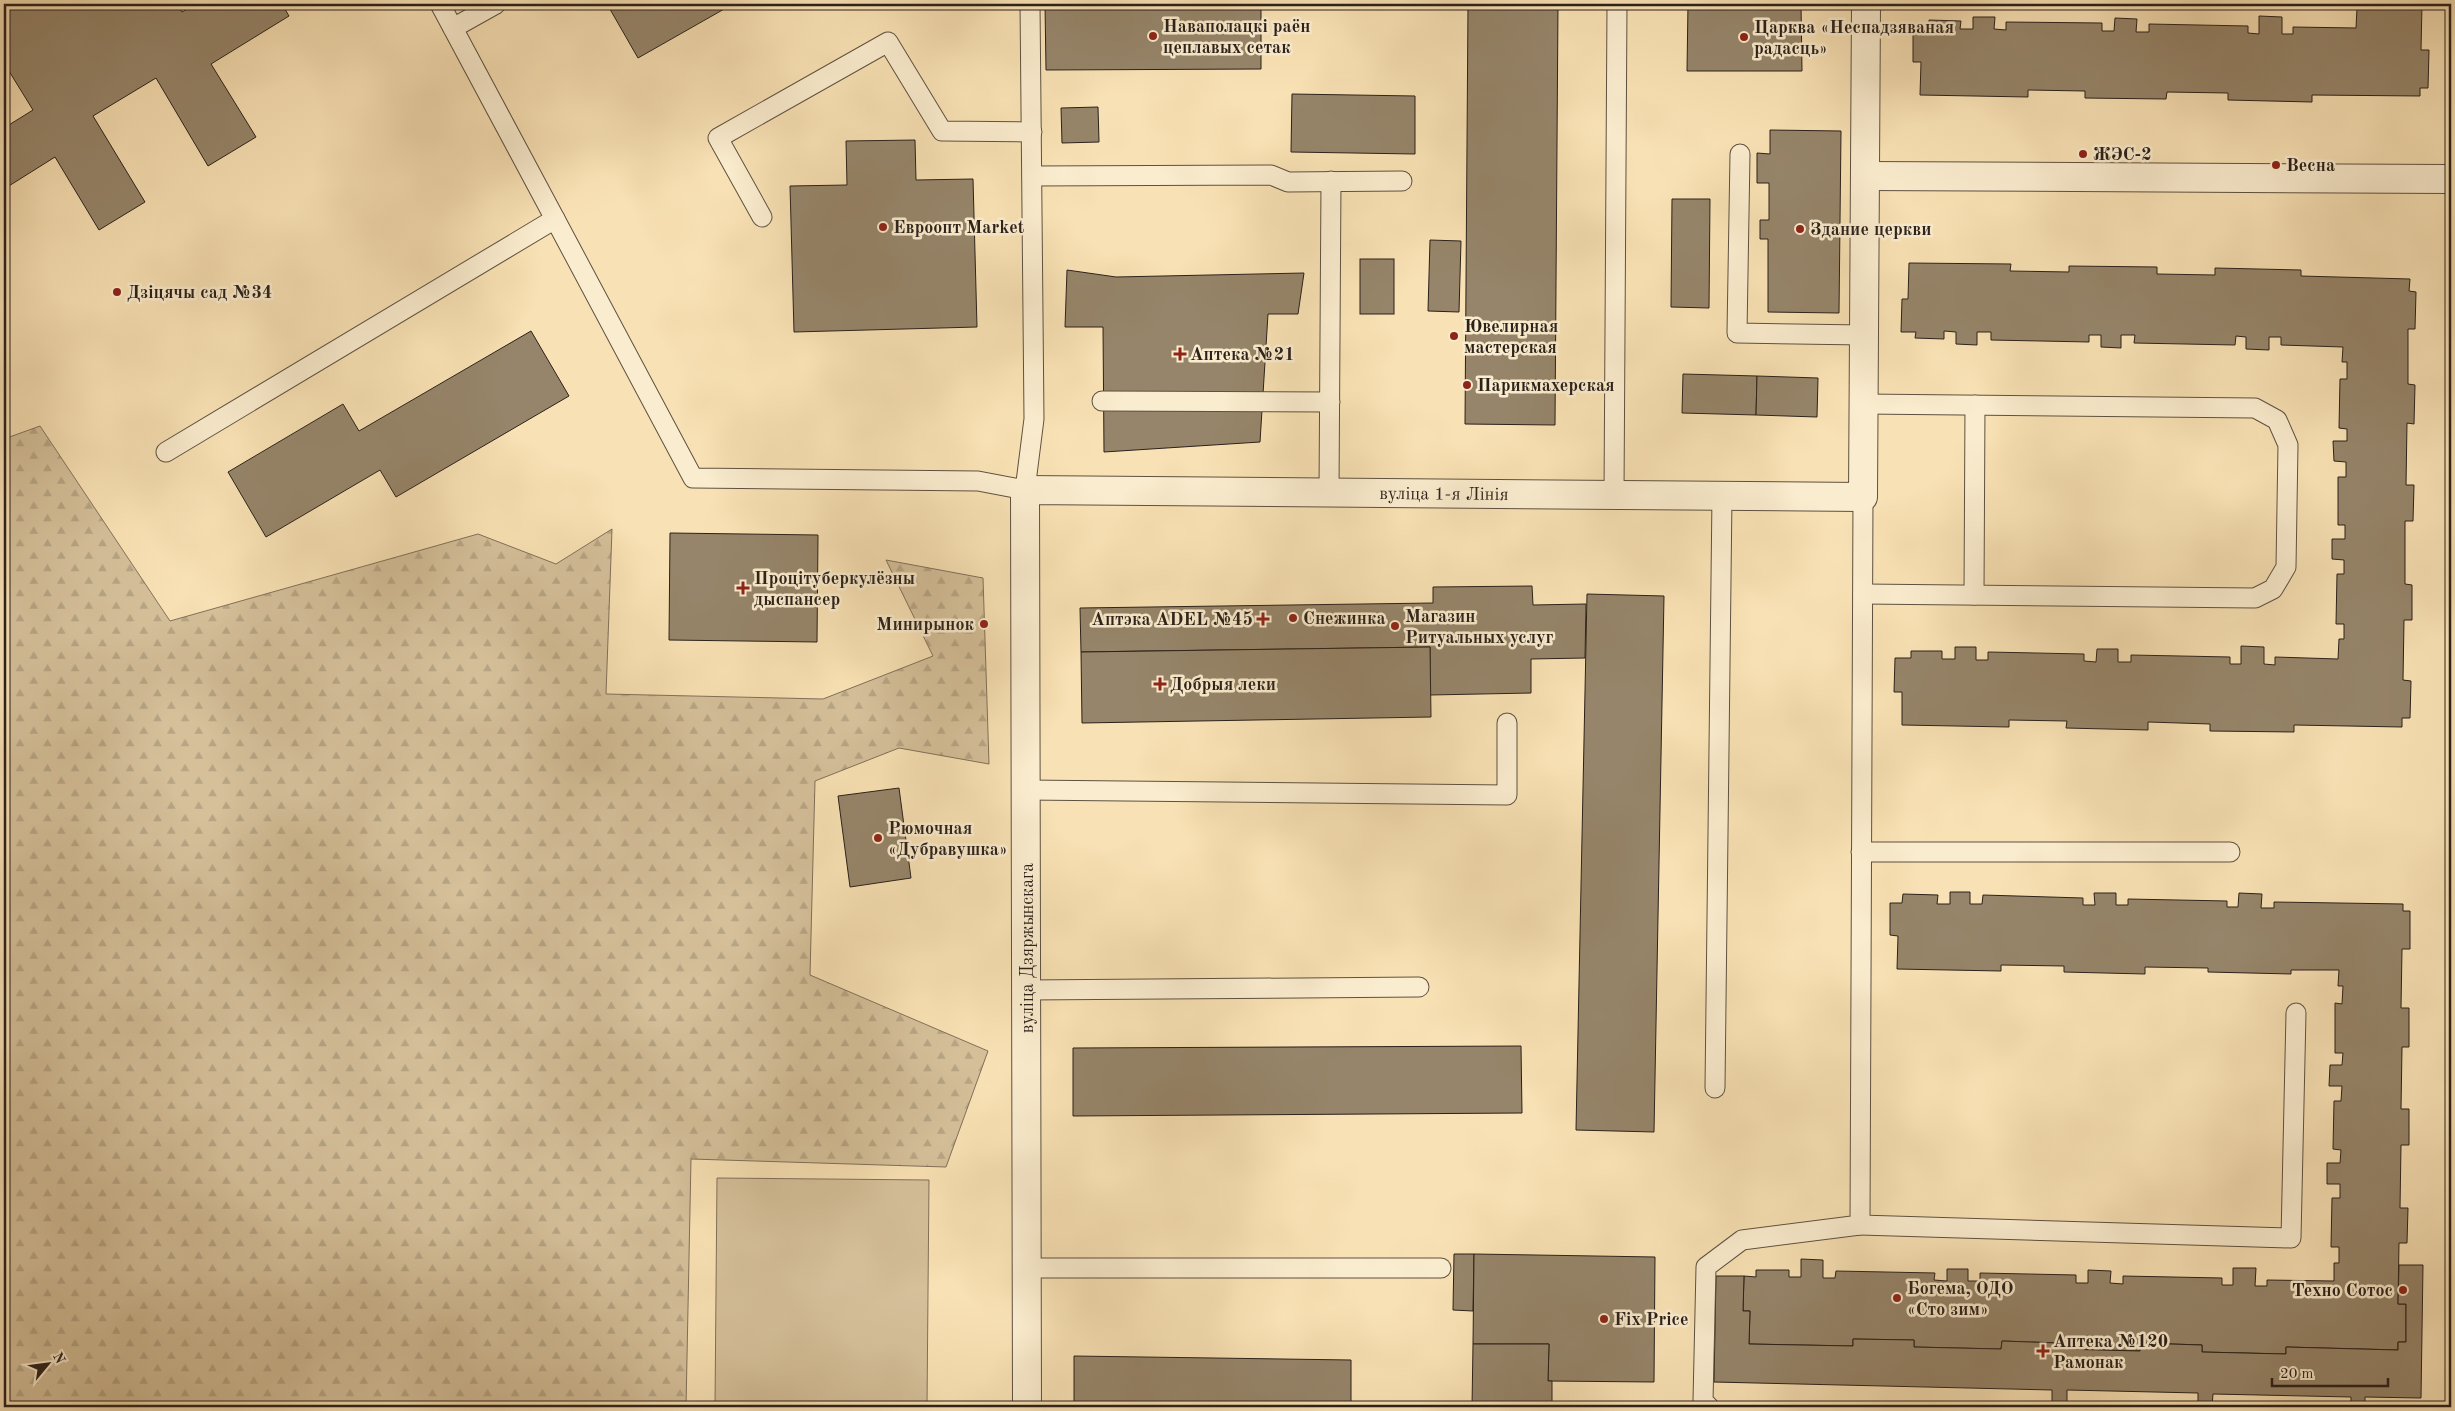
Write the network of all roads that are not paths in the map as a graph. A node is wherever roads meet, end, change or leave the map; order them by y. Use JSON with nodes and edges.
{"nodes":[{"id":1,"x":440,"y":4,"type":"edge"},
{"id":2,"x":496,"y":4,"type":"edge"},
{"id":3,"x":1030,"y":4,"type":"edge"},
{"id":4,"x":1617,"y":4,"type":"edge"},
{"id":5,"x":1866,"y":4,"type":"edge"},
{"id":6,"x":453,"y":28,"type":"junction"},
{"id":7,"x":1032,"y":132,"type":"junction"},
{"id":8,"x":1740,"y":154,"type":"dead end"},
{"id":9,"x":1032,"y":176,"type":"junction"},
{"id":10,"x":1865,"y":176,"type":"junction"},
{"id":11,"x":2451,"y":179,"type":"edge"},
{"id":12,"x":1331,"y":181,"type":"junction"},
{"id":13,"x":1402,"y":181,"type":"dead end"},
{"id":14,"x":762,"y":217,"type":"dead end"},
{"id":15,"x":555,"y":220,"type":"junction"},
{"id":16,"x":1864,"y":334,"type":"junction"},
{"id":17,"x":1102,"y":401,"type":"dead end"},
{"id":18,"x":1330,"y":402,"type":"junction"},
{"id":19,"x":1864,"y":404,"type":"junction"},
{"id":20,"x":1975,"y":405,"type":"junction"},
{"id":21,"x":166,"y":452,"type":"dead end"},
{"id":22,"x":1025,"y":490,"type":"junction"},
{"id":23,"x":1329,"y":492,"type":"junction"},
{"id":24,"x":1614,"y":495,"type":"junction"},
{"id":25,"x":1722,"y":495,"type":"junction"},
{"id":26,"x":1863,"y":497,"type":"junction"},
{"id":27,"x":1863,"y":594,"type":"junction"},
{"id":28,"x":1974,"y":595,"type":"junction"},
{"id":29,"x":1508,"y":723,"type":"dead end"},
{"id":30,"x":1026,"y":790,"type":"junction"},
{"id":31,"x":1862,"y":852,"type":"junction"},
{"id":32,"x":2230,"y":852,"type":"dead end"},
{"id":33,"x":1419,"y":987,"type":"dead end"},
{"id":34,"x":1027,"y":990,"type":"junction"},
{"id":35,"x":2296,"y":1013,"type":"dead end"},
{"id":36,"x":1715,"y":1088,"type":"dead end"},
{"id":37,"x":1860,"y":1225,"type":"junction"},
{"id":38,"x":1027,"y":1268,"type":"junction"},
{"id":39,"x":1441,"y":1268,"type":"dead end"},
{"id":40,"x":1027,"y":1407,"type":"edge"},
{"id":41,"x":1710,"y":1407,"type":"edge"}],
"edges":[{"from":1,"to":6,"type":"lane"},
{"from":2,"to":6,"type":"lane"},
{"from":3,"to":7,"type":"lane"},
{"from":4,"to":24,"type":"lane"},
{"from":5,"to":10,"type":"street"},
{"from":6,"to":15,"type":"lane"},
{"from":7,"to":9,"type":"lane"},
{"from":7,"to":14,"type":"lane"},
{"from":8,"to":16,"type":"lane"},
{"from":9,"to":12,"type":"lane"},
{"from":9,"to":22,"type":"lane"},
{"from":10,"to":11,"type":"street"},
{"from":10,"to":16,"type":"street"},
{"from":12,"to":13,"type":"lane"},
{"from":12,"to":18,"type":"lane"},
{"from":15,"to":21,"type":"lane"},
{"from":15,"to":22,"type":"lane"},
{"from":16,"to":19,"type":"street"},
{"from":17,"to":18,"type":"lane"},
{"from":18,"to":23,"type":"lane"},
{"from":19,"to":20,"type":"lane"},
{"from":19,"to":26,"type":"street"},
{"from":20,"to":28,"type":"lane"},
{"from":20,"to":28,"type":"lane"},
{"from":22,"to":23,"type":"street","name":"вуліца 1-я Лінія"},
{"from":22,"to":30,"type":"street","name":"вуліца Дзяржынскага"},
{"from":23,"to":24,"type":"street","name":"вуліца 1-я Лінія"},
{"from":24,"to":25,"type":"street","name":"вуліца 1-я Лінія"},
{"from":25,"to":26,"type":"street","name":"вуліца 1-я Лінія"},
{"from":25,"to":36,"type":"lane"},
{"from":26,"to":27,"type":"lane"},
{"from":27,"to":28,"type":"lane"},
{"from":27,"to":31,"type":"lane"},
{"from":29,"to":30,"type":"lane"},
{"from":30,"to":34,"type":"street","name":"вуліца Дзяржынскага"},
{"from":31,"to":32,"type":"lane"},
{"from":31,"to":37,"type":"lane"},
{"from":33,"to":34,"type":"lane"},
{"from":34,"to":38,"type":"street","name":"вуліца Дзяржынскага"},
{"from":35,"to":37,"type":"lane"},
{"from":37,"to":41,"type":"lane"},
{"from":38,"to":39,"type":"lane"},
{"from":38,"to":40,"type":"street","name":"вуліца Дзяржынскага"}]}
